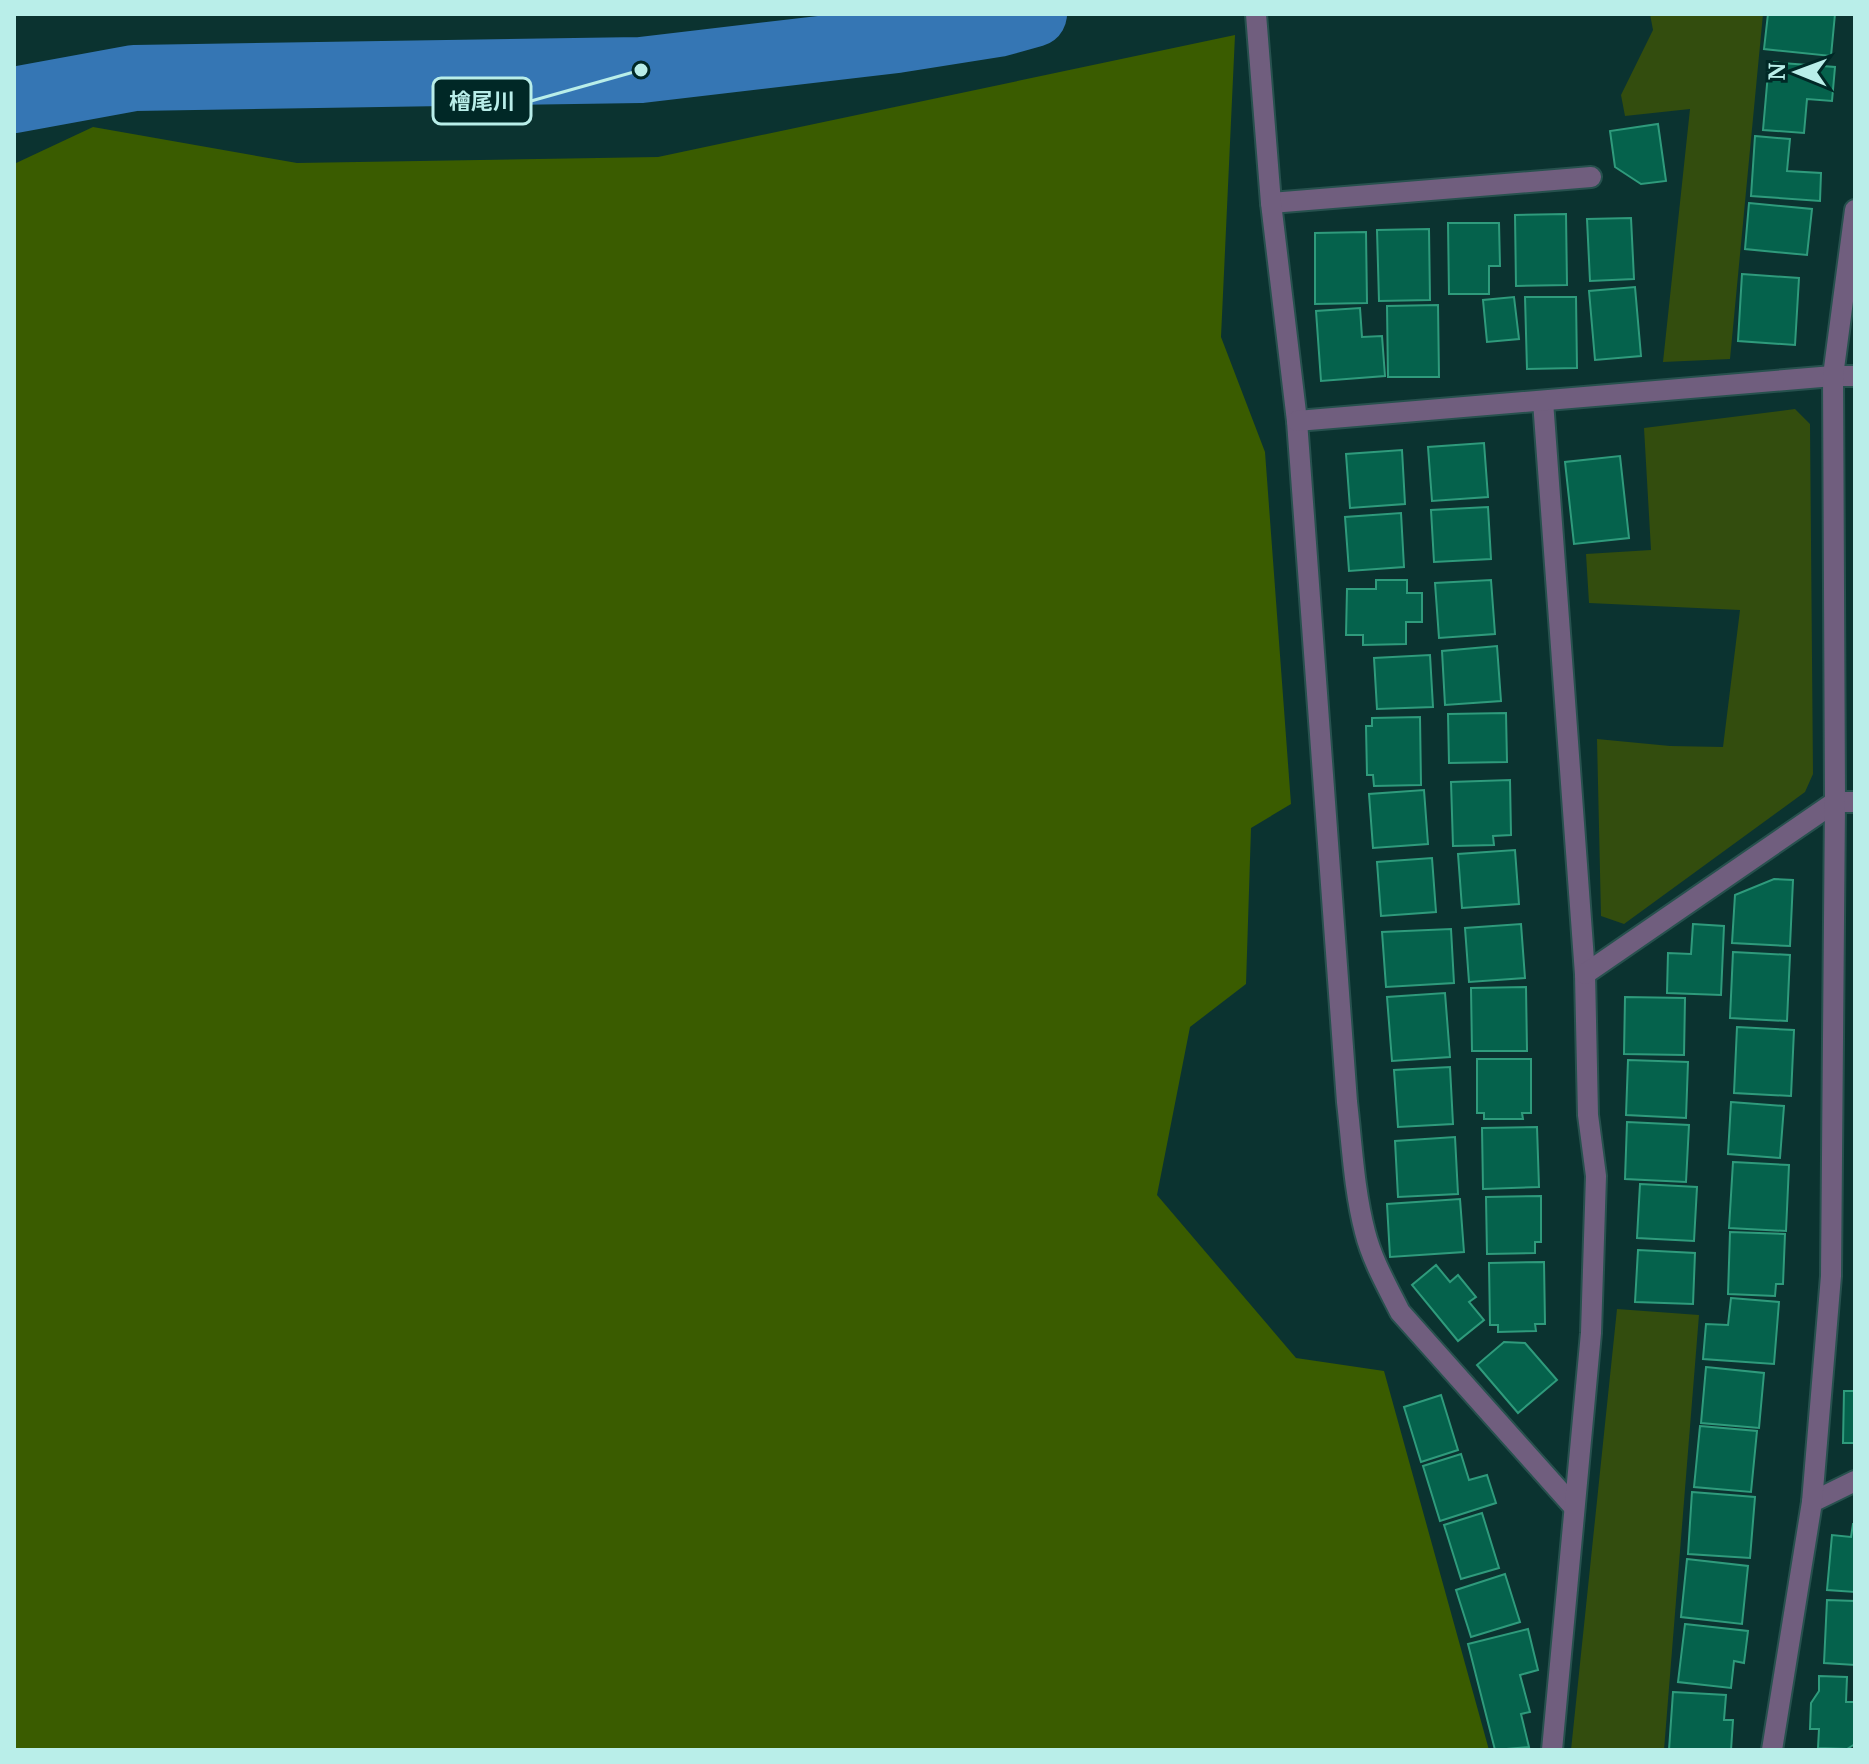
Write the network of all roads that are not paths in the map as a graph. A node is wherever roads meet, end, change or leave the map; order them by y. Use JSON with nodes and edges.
{"nodes":[{"id":1,"x":1256,"y":14,"type":"edge"},
{"id":2,"x":1591,"y":177,"type":"dead end"},
{"id":3,"x":1271,"y":203,"type":"junction"},
{"id":4,"x":1855,"y":210,"type":"edge"},
{"id":5,"x":1833,"y":376,"type":"junction"},
{"id":6,"x":1855,"y":376,"type":"edge"},
{"id":7,"x":1543,"y":401,"type":"junction"},
{"id":8,"x":1297,"y":421,"type":"junction"},
{"id":9,"x":1834,"y":587,"type":"junction"},
{"id":10,"x":1855,"y":588,"type":"edge"},
{"id":11,"x":1845,"y":802,"type":"edge"},
{"id":12,"x":1585,"y":974,"type":"junction"},
{"id":13,"x":1855,"y":1481,"type":"edge"},
{"id":14,"x":1812,"y":1502,"type":"junction"},
{"id":15,"x":1574,"y":1507,"type":"junction"},
{"id":16,"x":1552,"y":1750,"type":"edge"},
{"id":17,"x":1772,"y":1750,"type":"edge"}],
"edges":[{"from":1,"to":3,"type":"street"},
{"from":2,"to":3,"type":"street"},
{"from":3,"to":8,"type":"street"},
{"from":4,"to":5,"type":"street"},
{"from":5,"to":6,"type":"street"},
{"from":5,"to":7,"type":"street"},
{"from":5,"to":9,"type":"street"},
{"from":7,"to":8,"type":"street"},
{"from":7,"to":12,"type":"street"},
{"from":8,"to":15,"type":"street"},
{"from":9,"to":10,"type":"street"},
{"from":9,"to":11,"type":"street"},
{"from":11,"to":12,"type":"street"},
{"from":11,"to":14,"type":"street"},
{"from":12,"to":15,"type":"street"},
{"from":13,"to":14,"type":"street"},
{"from":14,"to":17,"type":"street"},
{"from":15,"to":16,"type":"street"}]}
